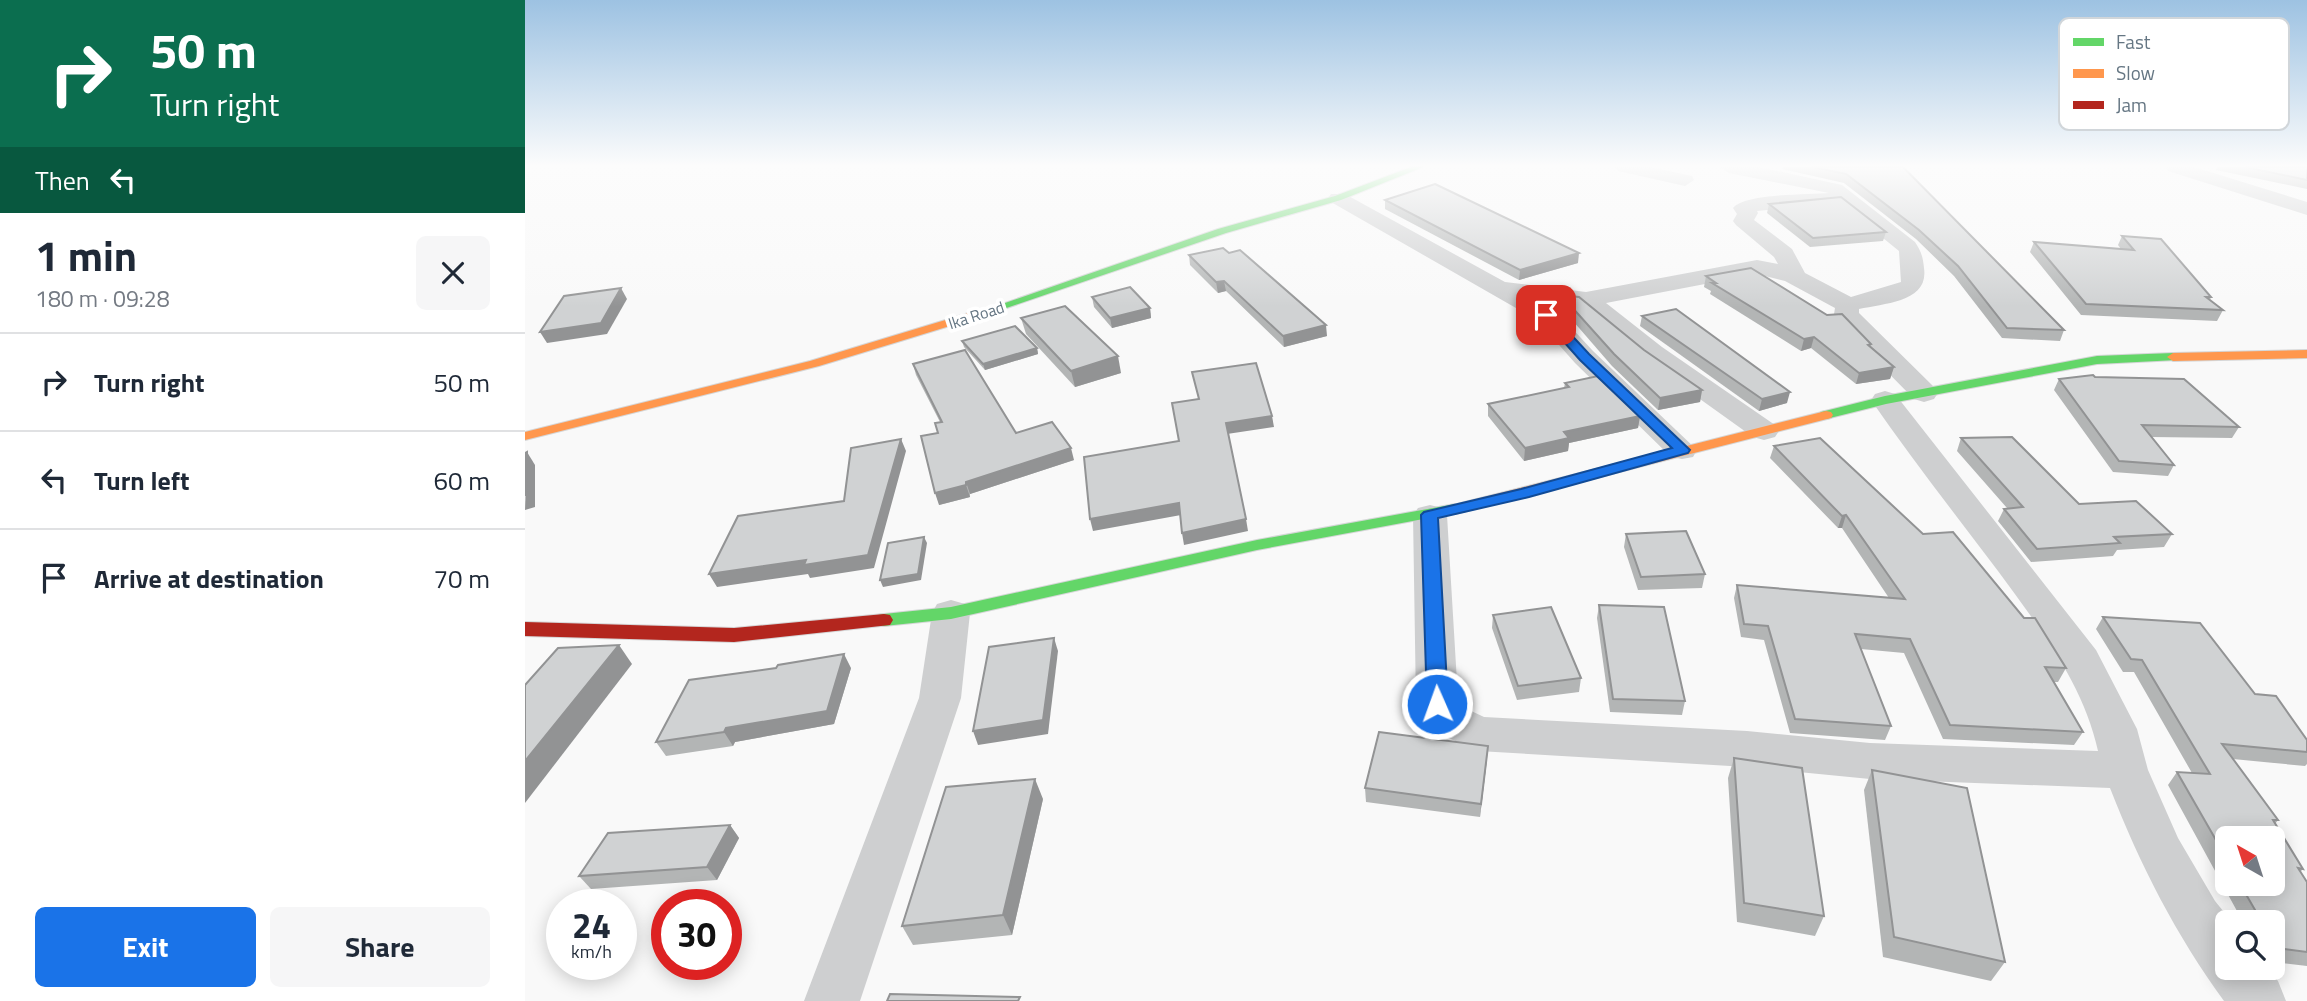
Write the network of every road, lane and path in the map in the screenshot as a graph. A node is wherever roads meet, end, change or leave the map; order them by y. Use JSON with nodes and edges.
{"nodes":[{"id":1,"x":1283,"y":214,"type":"edge"},
{"id":2,"x":1366,"y":214,"type":"edge"},
{"id":3,"x":1747,"y":214,"type":"edge"},
{"id":4,"x":1866,"y":214,"type":"edge"},
{"id":5,"x":1796,"y":278,"type":"junction"},
{"id":6,"x":1501,"y":289,"type":"junction"},
{"id":7,"x":1586,"y":299,"type":"junction"},
{"id":8,"x":1849,"y":305,"type":"junction"},
{"id":9,"x":2307,"y":354,"type":"edge"},
{"id":10,"x":1924,"y":393,"type":"junction"},
{"id":11,"x":1885,"y":400,"type":"junction"},
{"id":12,"x":1764,"y":431,"type":"junction"},
{"id":13,"x":525,"y":436,"type":"edge"},
{"id":14,"x":1682,"y":450,"type":"junction"},
{"id":15,"x":1430,"y":515,"type":"junction"},
{"id":16,"x":951,"y":613,"type":"junction"},
{"id":17,"x":525,"y":629,"type":"edge"},
{"id":18,"x":2125,"y":770,"type":"junction"},
{"id":19,"x":2215,"y":943,"type":"edge"},
{"id":20,"x":2242,"y":980,"type":"edge"},
{"id":21,"x":832,"y":1001,"type":"edge"},
{"id":22,"x":2258,"y":1001,"type":"edge"}],
"edges":[{"from":1,"to":13,"type":"street","name":"Ika Road"},
{"from":2,"to":6,"type":"street"},
{"from":3,"to":5,"type":"street"},
{"from":4,"to":8,"type":"street"},
{"from":5,"to":7,"type":"street"},
{"from":5,"to":8,"type":"street"},
{"from":6,"to":7,"type":"street"},
{"from":6,"to":14,"type":"street"},
{"from":7,"to":12,"type":"street"},
{"from":8,"to":10,"type":"street"},
{"from":9,"to":10,"type":"street"},
{"from":10,"to":11,"type":"street"},
{"from":11,"to":12,"type":"street"},
{"from":11,"to":18,"type":"street"},
{"from":12,"to":14,"type":"street"},
{"from":14,"to":15,"type":"street"},
{"from":15,"to":16,"type":"street"},
{"from":15,"to":18,"type":"street"},
{"from":16,"to":17,"type":"street"},
{"from":16,"to":21,"type":"street"},
{"from":18,"to":19,"type":"street"},
{"from":20,"to":22,"type":"street"}]}
